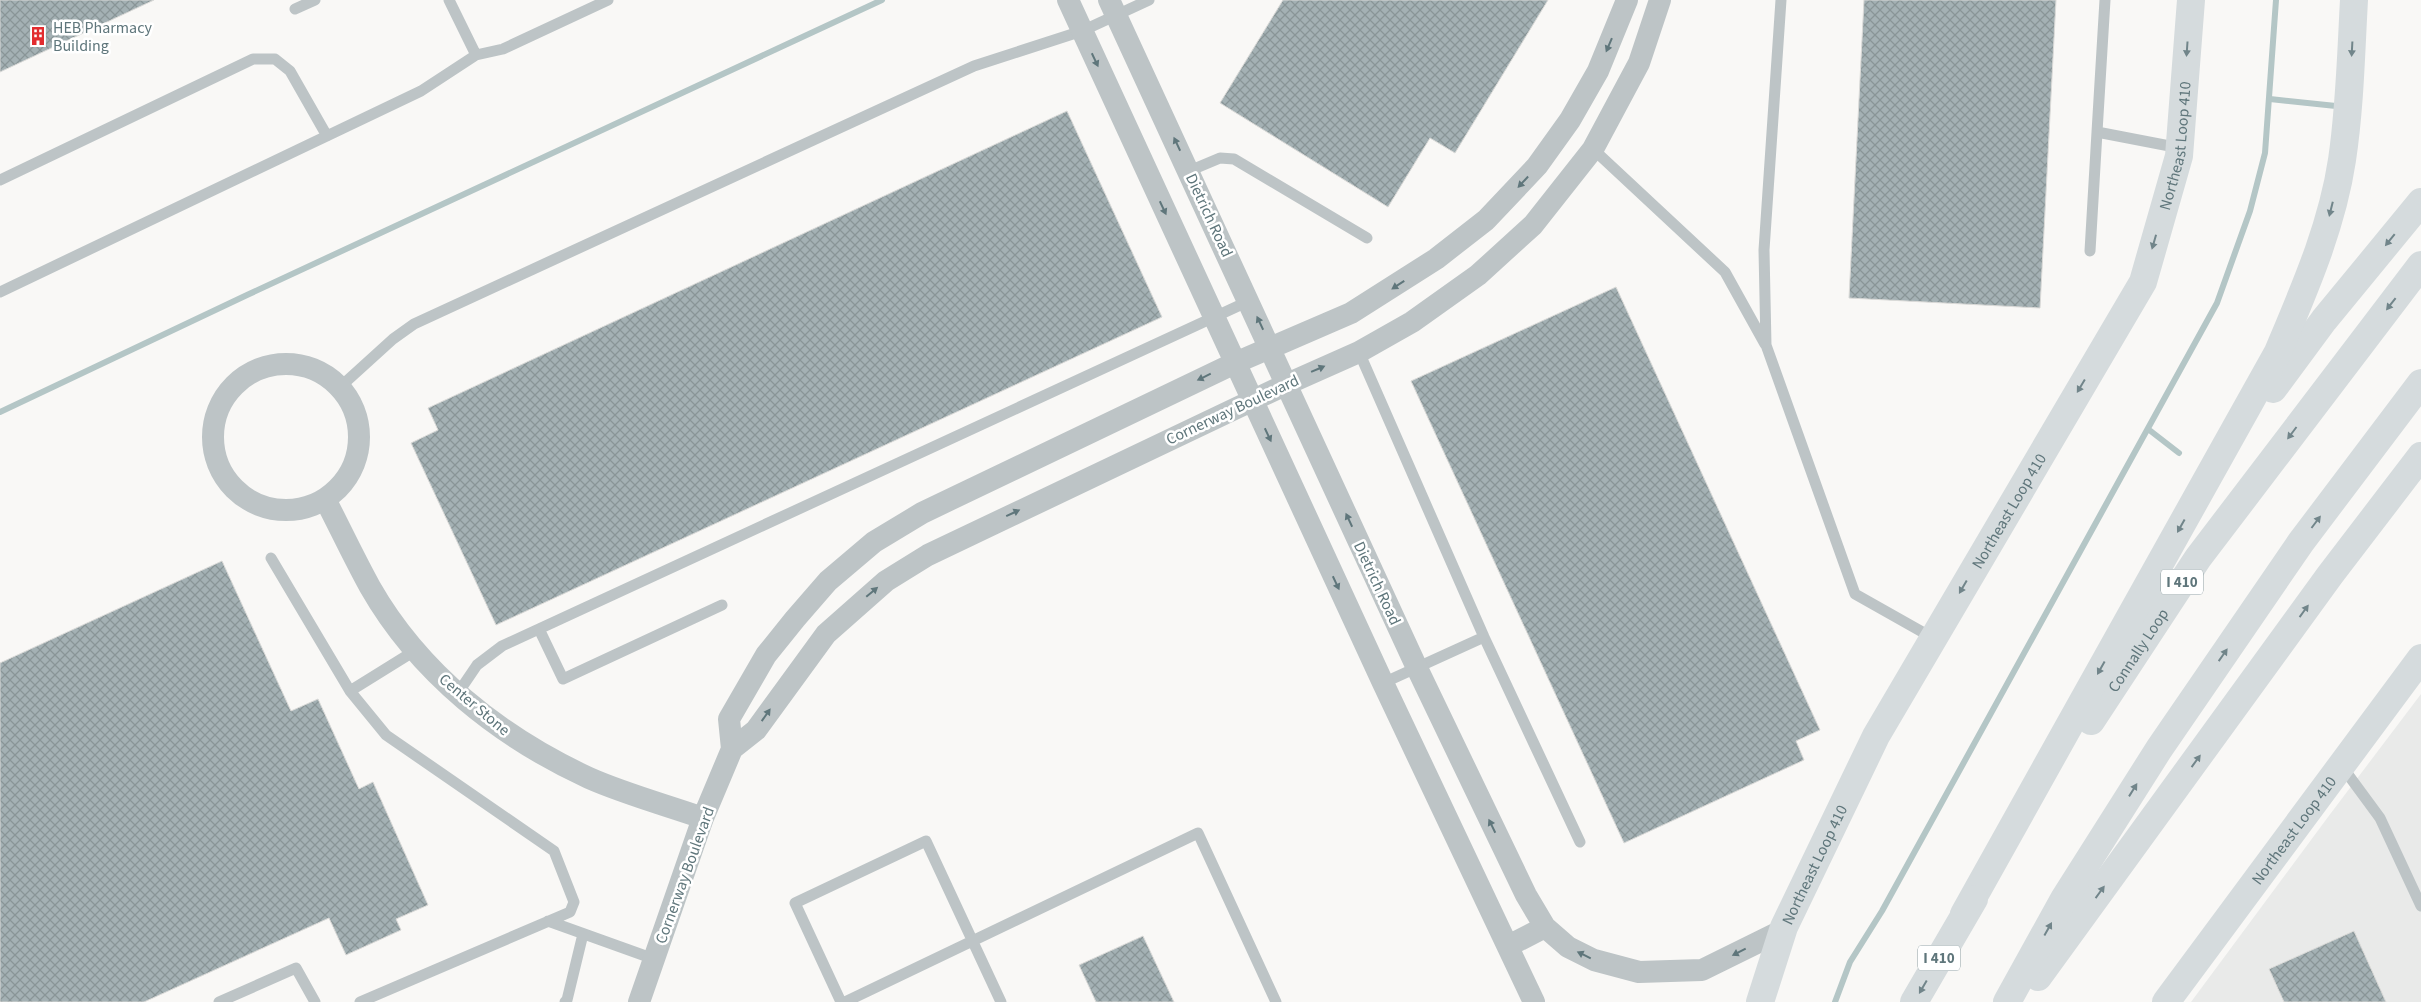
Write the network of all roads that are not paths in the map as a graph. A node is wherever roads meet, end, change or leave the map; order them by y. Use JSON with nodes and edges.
{"nodes":[{"id":1,"x":315,"y":0,"type":"edge"},
{"id":2,"x":450,"y":0,"type":"edge"},
{"id":3,"x":608,"y":0,"type":"edge"},
{"id":4,"x":1068,"y":0,"type":"edge"},
{"id":5,"x":1148,"y":0,"type":"edge"},
{"id":6,"x":1628,"y":0,"type":"edge"},
{"id":7,"x":1660,"y":0,"type":"edge"},
{"id":8,"x":1781,"y":0,"type":"edge"},
{"id":9,"x":2105,"y":0,"type":"edge"},
{"id":10,"x":2191,"y":0,"type":"edge"},
{"id":11,"x":2354,"y":0,"type":"edge"},
{"id":12,"x":1113,"y":8,"type":"edge"},
{"id":13,"x":295,"y":9,"type":"dead end"},
{"id":14,"x":1082,"y":31,"type":"junction"},
{"id":15,"x":476,"y":56,"type":"junction"},
{"id":16,"x":2097,"y":132,"type":"junction"},
{"id":17,"x":327,"y":136,"type":"junction"},
{"id":18,"x":2180,"y":148,"type":"junction"},
{"id":19,"x":1592,"y":149,"type":"junction"},
{"id":20,"x":1190,"y":171,"type":"junction"},
{"id":21,"x":0,"y":180,"type":"edge"},
{"id":22,"x":2421,"y":202,"type":"edge"},
{"id":23,"x":1367,"y":238,"type":"dead end"},
{"id":24,"x":2090,"y":251,"type":"dead end"},
{"id":25,"x":2421,"y":265,"type":"edge"},
{"id":26,"x":0,"y":291,"type":"edge"},
{"id":27,"x":1250,"y":301,"type":"junction"},
{"id":28,"x":1213,"y":317,"type":"junction"},
{"id":29,"x":1766,"y":345,"type":"junction"},
{"id":30,"x":1270,"y":347,"type":"junction"},
{"id":31,"x":1359,"y":352,"type":"junction"},
{"id":32,"x":1235,"y":363,"type":"junction"},
{"id":33,"x":2421,"y":383,"type":"edge"},
{"id":34,"x":1287,"y":384,"type":"junction"},
{"id":35,"x":339,"y":388,"type":"junction"},
{"id":36,"x":1252,"y":401,"type":"junction"},
{"id":37,"x":2421,"y":456,"type":"edge"},
{"id":38,"x":2421,"y":469,"type":"edge"},
{"id":39,"x":2204,"y":484,"type":"junction"},
{"id":40,"x":2396,"y":488,"type":"junction"},
{"id":41,"x":325,"y":499,"type":"junction"},
{"id":42,"x":271,"y":558,"type":"dead end"},
{"id":43,"x":722,"y":605,"type":"dead end"},
{"id":44,"x":539,"y":629,"type":"junction"},
{"id":45,"x":1484,"y":637,"type":"junction"},
{"id":46,"x":1933,"y":638,"type":"junction"},
{"id":47,"x":416,"y":650,"type":"junction"},
{"id":48,"x":2421,"y":658,"type":"edge"},
{"id":49,"x":1417,"y":668,"type":"junction"},
{"id":50,"x":1383,"y":683,"type":"junction"},
{"id":51,"x":350,"y":691,"type":"junction"},
{"id":52,"x":458,"y":692,"type":"junction"},
{"id":53,"x":732,"y":749,"type":"junction"},
{"id":54,"x":2341,"y":765,"type":"junction"},
{"id":55,"x":703,"y":818,"type":"junction"},
{"id":56,"x":1580,"y":842,"type":"dead end"},
{"id":57,"x":2421,"y":906,"type":"edge"},
{"id":58,"x":1964,"y":914,"type":"junction"},
{"id":59,"x":548,"y":921,"type":"junction"},
{"id":60,"x":1545,"y":928,"type":"junction"},
{"id":61,"x":1783,"y":930,"type":"junction"},
{"id":62,"x":583,"y":934,"type":"junction"},
{"id":63,"x":972,"y":941,"type":"junction"},
{"id":64,"x":1508,"y":946,"type":"junction"},
{"id":65,"x":654,"y":959,"type":"junction"},
{"id":66,"x":219,"y":1002,"type":"edge"},
{"id":67,"x":315,"y":1002,"type":"edge"},
{"id":68,"x":360,"y":1002,"type":"edge"},
{"id":69,"x":565,"y":1002,"type":"edge"},
{"id":70,"x":638,"y":1002,"type":"edge"},
{"id":71,"x":841,"y":1002,"type":"edge"},
{"id":72,"x":845,"y":1002,"type":"edge"},
{"id":73,"x":1001,"y":1002,"type":"edge"},
{"id":74,"x":1276,"y":1002,"type":"edge"},
{"id":75,"x":1534,"y":1002,"type":"edge"},
{"id":76,"x":1760,"y":1002,"type":"edge"},
{"id":77,"x":1914,"y":1002,"type":"edge"},
{"id":78,"x":2008,"y":1002,"type":"edge"},
{"id":79,"x":2020,"y":1002,"type":"edge"},
{"id":80,"x":2166,"y":1002,"type":"edge"}],
"edges":[{"from":1,"to":13,"type":"lane"},
{"from":2,"to":15,"type":"lane"},
{"from":3,"to":15,"type":"lane"},
{"from":4,"to":14,"type":"street"},
{"from":5,"to":12,"type":"lane"},
{"from":6,"to":30,"type":"street","one_way":true},
{"from":7,"to":19,"type":"street","name":"Cornerway Boulevard"},
{"from":8,"to":29,"type":"lane"},
{"from":9,"to":16,"type":"lane"},
{"from":10,"to":18,"type":"main road","name":"Northeast Loop 410","one_way":true},
{"from":11,"to":39,"type":"main road","one_way":true},
{"from":12,"to":14,"type":"lane"},
{"from":20,"to":12,"type":"street","name":"Dietrich Road","one_way":true},
{"from":14,"to":28,"type":"street","one_way":true},
{"from":14,"to":35,"type":"lane"},
{"from":15,"to":17,"type":"lane"},
{"from":16,"to":18,"type":"lane"},
{"from":16,"to":24,"type":"lane"},
{"from":17,"to":21,"type":"lane"},
{"from":17,"to":26,"type":"lane"},
{"from":18,"to":46,"type":"main road","name":"Northeast Loop 410","one_way":true},
{"from":19,"to":29,"type":"lane"},
{"from":19,"to":31,"type":"street","name":"Cornerway Boulevard"},
{"from":20,"to":23,"type":"lane"},
{"from":20,"to":27,"type":"street","name":"Dietrich Road"},
{"from":22,"to":39,"type":"main road","one_way":true},
{"from":25,"to":58,"type":"main road","name":"Connally Loop","number":"I 410","one_way":true},
{"from":27,"to":28,"type":"lane"},
{"from":30,"to":27,"type":"street","name":"Dietrich Road","one_way":true},
{"from":28,"to":32,"type":"street"},
{"from":28,"to":44,"type":"lane"},
{"from":29,"to":46,"type":"lane"},
{"from":30,"to":32,"type":"street"},
{"from":30,"to":34,"type":"street","name":"Dietrich Road"},
{"from":34,"to":31,"type":"street","name":"Cornerway Boulevard","one_way":true},
{"from":31,"to":45,"type":"lane"},
{"from":32,"to":36,"type":"street"},
{"from":32,"to":53,"type":"street","one_way":true},
{"from":78,"to":33,"type":"main road","one_way":true},
{"from":34,"to":36,"type":"street","name":"Cornerway Boulevard"},
{"from":49,"to":34,"type":"street","name":"Dietrich Road","one_way":true},
{"from":35,"to":41,"type":"street"},
{"from":35,"to":41,"type":"street"},
{"from":36,"to":50,"type":"street","one_way":true},
{"from":53,"to":36,"type":"street","name":"Cornerway Boulevard","one_way":true},
{"from":37,"to":40,"type":"main road"},
{"from":38,"to":40,"type":"main road"},
{"from":39,"to":58,"type":"main road","one_way":true},
{"from":79,"to":40,"type":"main road","one_way":true},
{"from":41,"to":47,"type":"street","name":"Center Stone"},
{"from":42,"to":51,"type":"lane"},
{"from":43,"to":44,"type":"lane"},
{"from":44,"to":52,"type":"lane"},
{"from":45,"to":49,"type":"lane"},
{"from":45,"to":56,"type":"lane"},
{"from":46,"to":61,"type":"main road","name":"Northeast Loop 410"},
{"from":47,"to":51,"type":"lane"},
{"from":47,"to":52,"type":"street","name":"Center Stone"},
{"from":48,"to":54,"type":"main road","name":"Northeast Loop 410"},
{"from":49,"to":50,"type":"lane"},
{"from":60,"to":49,"type":"street","name":"Dietrich Road","one_way":true},
{"from":50,"to":64,"type":"street"},
{"from":51,"to":59,"type":"lane"},
{"from":52,"to":55,"type":"street","name":"Center Stone"},
{"from":53,"to":55,"type":"street","name":"Cornerway Boulevard"},
{"from":54,"to":57,"type":"lane"},
{"from":54,"to":80,"type":"main road","name":"Northeast Loop 410"},
{"from":55,"to":65,"type":"street","name":"Cornerway Boulevard"},
{"from":58,"to":77,"type":"main road","name":"Connally Loop","number":"I 410","one_way":true},
{"from":59,"to":62,"type":"lane"},
{"from":59,"to":68,"type":"lane"},
{"from":61,"to":60,"type":"street","name":"Dietrich Road","one_way":true},
{"from":60,"to":64,"type":"street"},
{"from":61,"to":76,"type":"main road","name":"Northeast Loop 410"},
{"from":62,"to":65,"type":"lane"},
{"from":62,"to":69,"type":"lane"},
{"from":63,"to":71,"type":"lane"},
{"from":63,"to":72,"type":"lane"},
{"from":63,"to":73,"type":"lane"},
{"from":63,"to":74,"type":"lane"},
{"from":64,"to":75,"type":"street"},
{"from":65,"to":70,"type":"street","name":"Cornerway Boulevard"},
{"from":66,"to":67,"type":"lane"}]}
